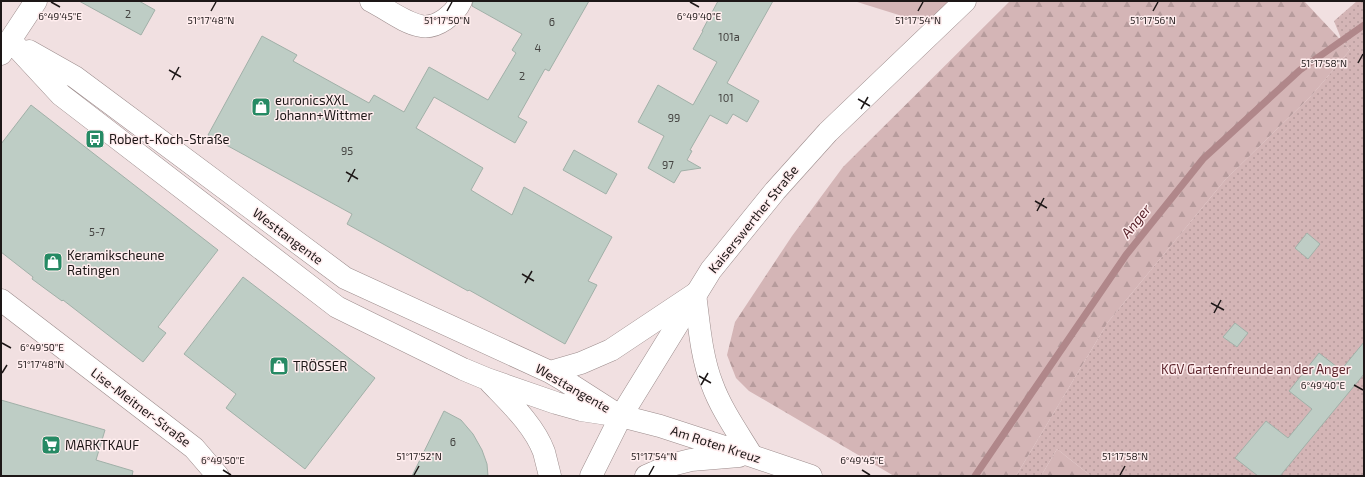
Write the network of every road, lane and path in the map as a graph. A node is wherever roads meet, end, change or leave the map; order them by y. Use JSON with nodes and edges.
{"nodes":[{"id":1,"x":36,"y":1,"type":"edge"},
{"id":2,"x":371,"y":1,"type":"edge"},
{"id":3,"x":462,"y":1,"type":"edge"},
{"id":4,"x":965,"y":1,"type":"edge"},
{"id":5,"x":4,"y":43,"type":"edge"},
{"id":6,"x":695,"y":294,"type":"junction"},
{"id":7,"x":1,"y":300,"type":"edge"},
{"id":8,"x":550,"y":372,"type":"junction"},
{"id":9,"x":487,"y":379,"type":"junction"},
{"id":10,"x":621,"y":416,"type":"junction"},
{"id":11,"x":752,"y":456,"type":"junction"},
{"id":12,"x":218,"y":476,"type":"edge"},
{"id":13,"x":550,"y":476,"type":"edge"},
{"id":14,"x":591,"y":476,"type":"edge"},
{"id":15,"x":646,"y":476,"type":"edge"},
{"id":16,"x":811,"y":476,"type":"edge"}],
"edges":[{"from":1,"to":5,"type":"street"},
{"from":2,"to":3,"type":"street"},
{"from":4,"to":6,"type":"street","name":"Kaiserswerther Straße"},
{"from":5,"to":8,"type":"street","name":"Westtangente"},
{"from":5,"to":9,"type":"street","name":"Westtangente"},
{"from":6,"to":8,"type":"street"},
{"from":6,"to":10,"type":"street","name":"Kaiserswerther Straße"},
{"from":6,"to":11,"type":"street"},
{"from":7,"to":12,"type":"street","name":"Lise-Meitner-Straße"},
{"from":8,"to":10,"type":"street","name":"Westtangente"},
{"from":9,"to":10,"type":"street","name":"Westtangente"},
{"from":9,"to":13,"type":"street"},
{"from":10,"to":11,"type":"street","name":"Am Roten Kreuz"},
{"from":10,"to":14,"type":"street","name":"Kaiserswerther Straße"},
{"from":11,"to":15,"type":"street"},
{"from":11,"to":16,"type":"street","name":"Am Roten Kreuz"}]}
